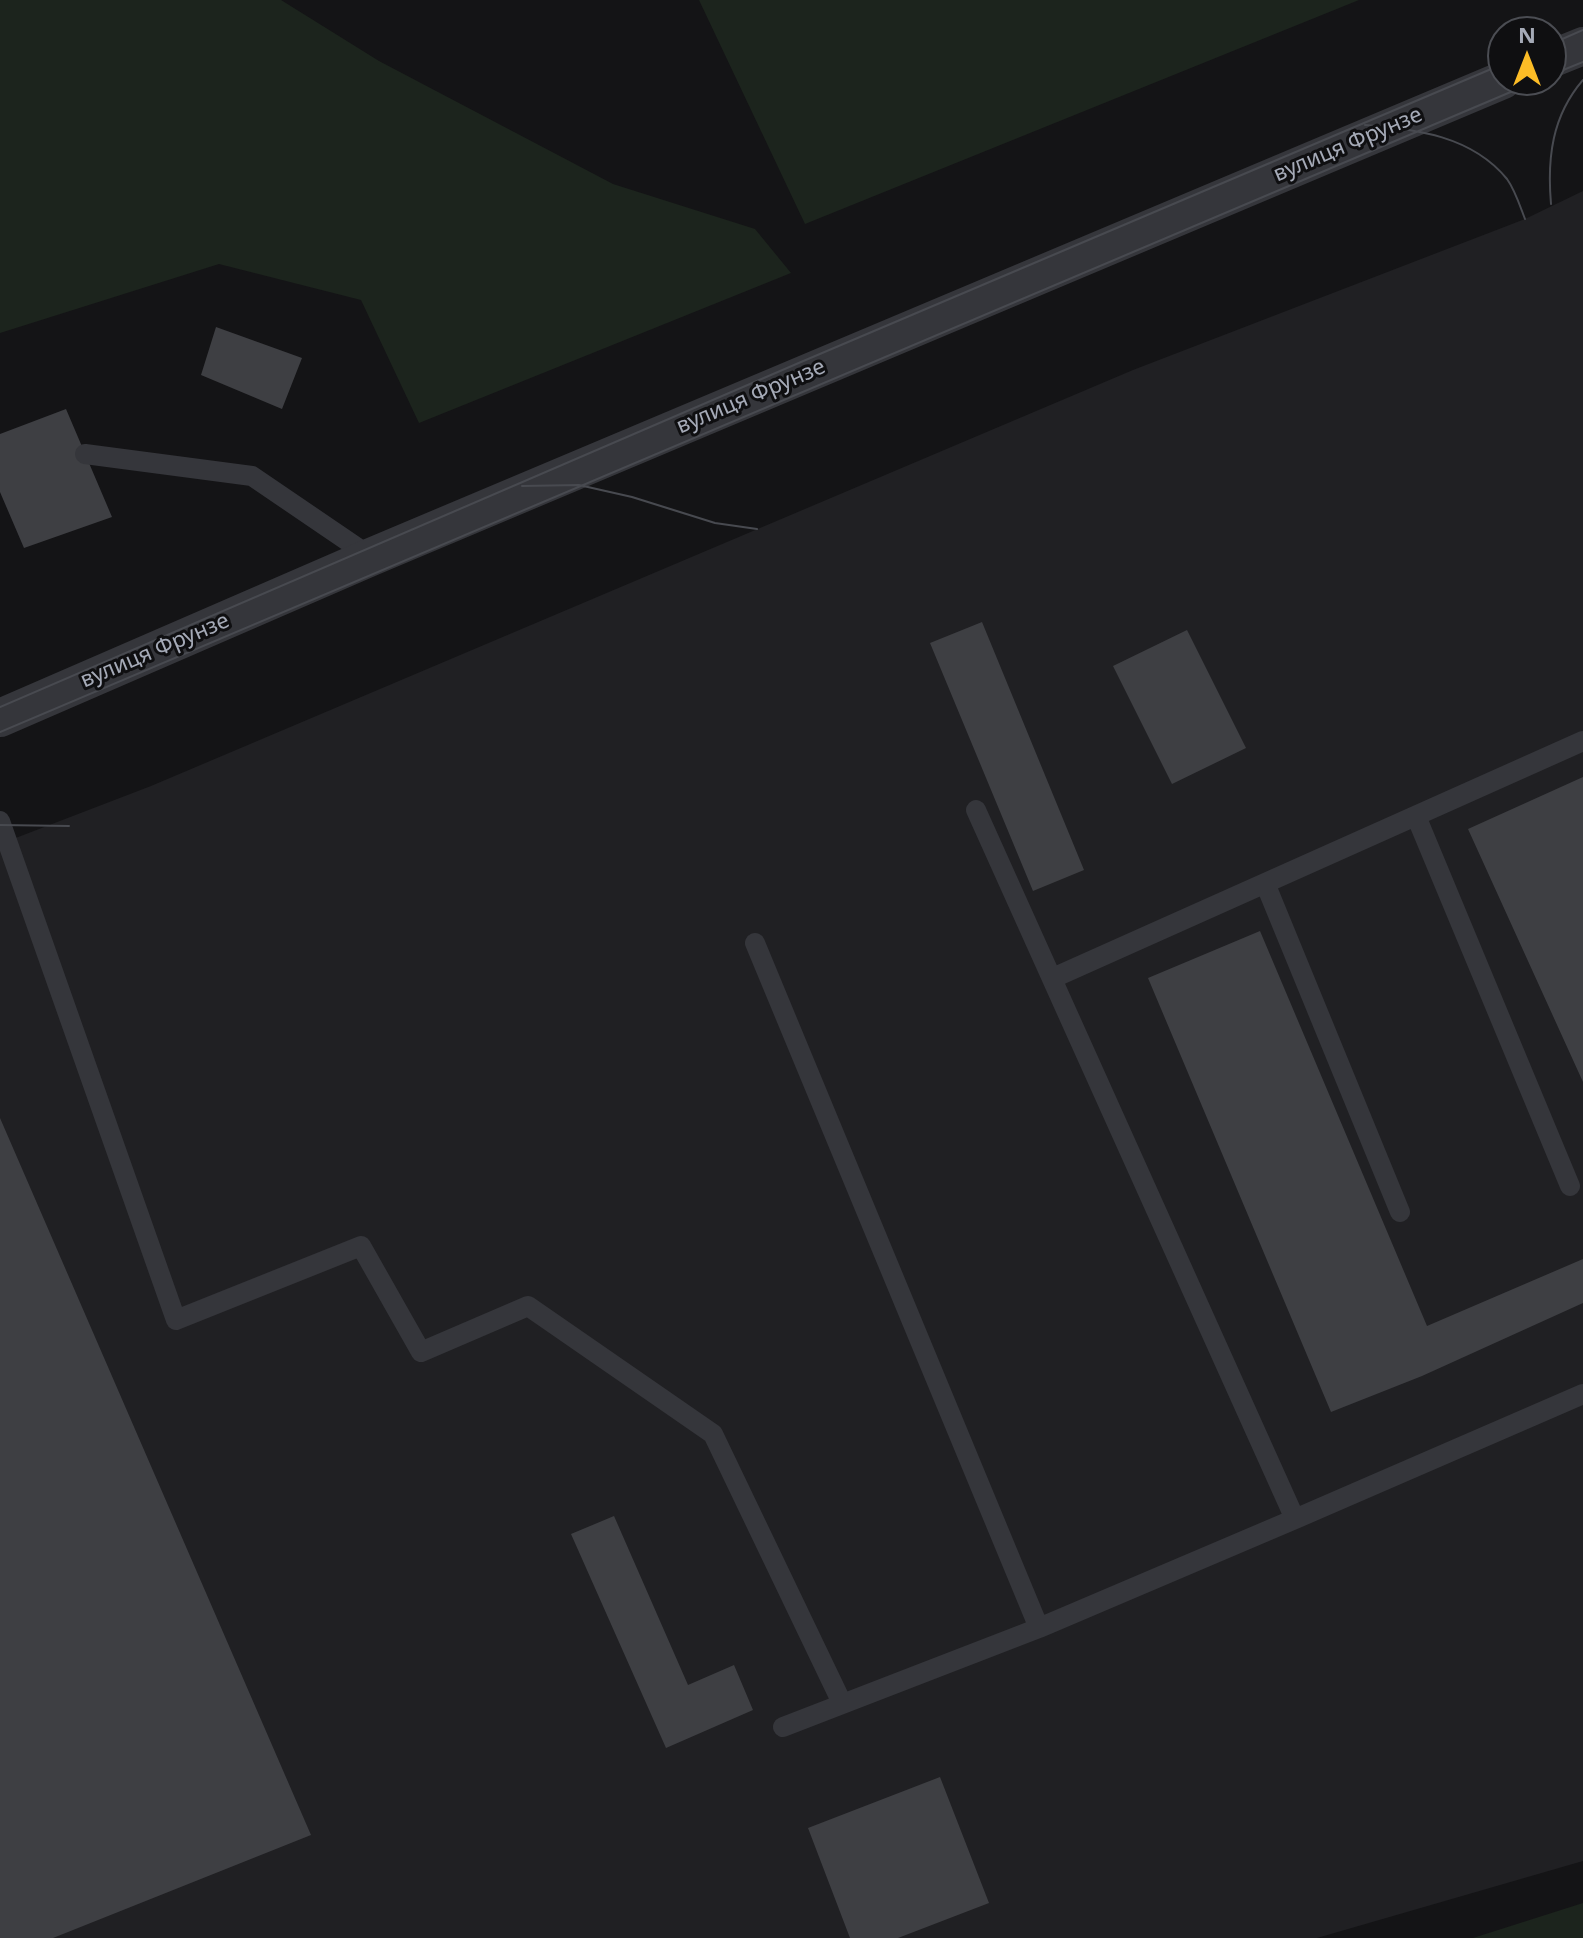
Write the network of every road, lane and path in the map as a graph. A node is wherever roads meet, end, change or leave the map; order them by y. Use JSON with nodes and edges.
{"nodes":[{"id":1,"x":1487,"y":87,"type":"edge"},
{"id":2,"x":85,"y":454,"type":"dead end"},
{"id":3,"x":371,"y":557,"type":"junction"},
{"id":4,"x":0,"y":718,"type":"edge"},
{"id":5,"x":1583,"y":741,"type":"edge"},
{"id":6,"x":976,"y":810,"type":"dead end"},
{"id":7,"x":1416,"y":816,"type":"junction"},
{"id":8,"x":0,"y":821,"type":"edge"},
{"id":9,"x":1265,"y":883,"type":"junction"},
{"id":10,"x":755,"y":943,"type":"dead end"},
{"id":11,"x":1053,"y":978,"type":"junction"},
{"id":12,"x":1570,"y":1186,"type":"dead end"},
{"id":13,"x":1400,"y":1212,"type":"dead end"},
{"id":14,"x":1583,"y":1394,"type":"edge"},
{"id":15,"x":1295,"y":1519,"type":"junction"},
{"id":16,"x":1039,"y":1628,"type":"junction"},
{"id":17,"x":842,"y":1703,"type":"junction"},
{"id":18,"x":783,"y":1727,"type":"dead end"}],
"edges":[{"from":1,"to":3,"type":"street","name":"вулиця Фрунзе"},
{"from":2,"to":3,"type":"lane"},
{"from":3,"to":4,"type":"street","name":"вулиця Фрунзе"},
{"from":5,"to":7,"type":"lane"},
{"from":6,"to":11,"type":"lane"},
{"from":7,"to":9,"type":"lane"},
{"from":7,"to":12,"type":"lane"},
{"from":8,"to":17,"type":"lane"},
{"from":9,"to":11,"type":"lane"},
{"from":9,"to":13,"type":"lane"},
{"from":10,"to":16,"type":"lane"},
{"from":11,"to":15,"type":"lane"},
{"from":14,"to":15,"type":"lane"},
{"from":15,"to":16,"type":"lane"},
{"from":16,"to":17,"type":"lane"},
{"from":17,"to":18,"type":"lane"}]}
